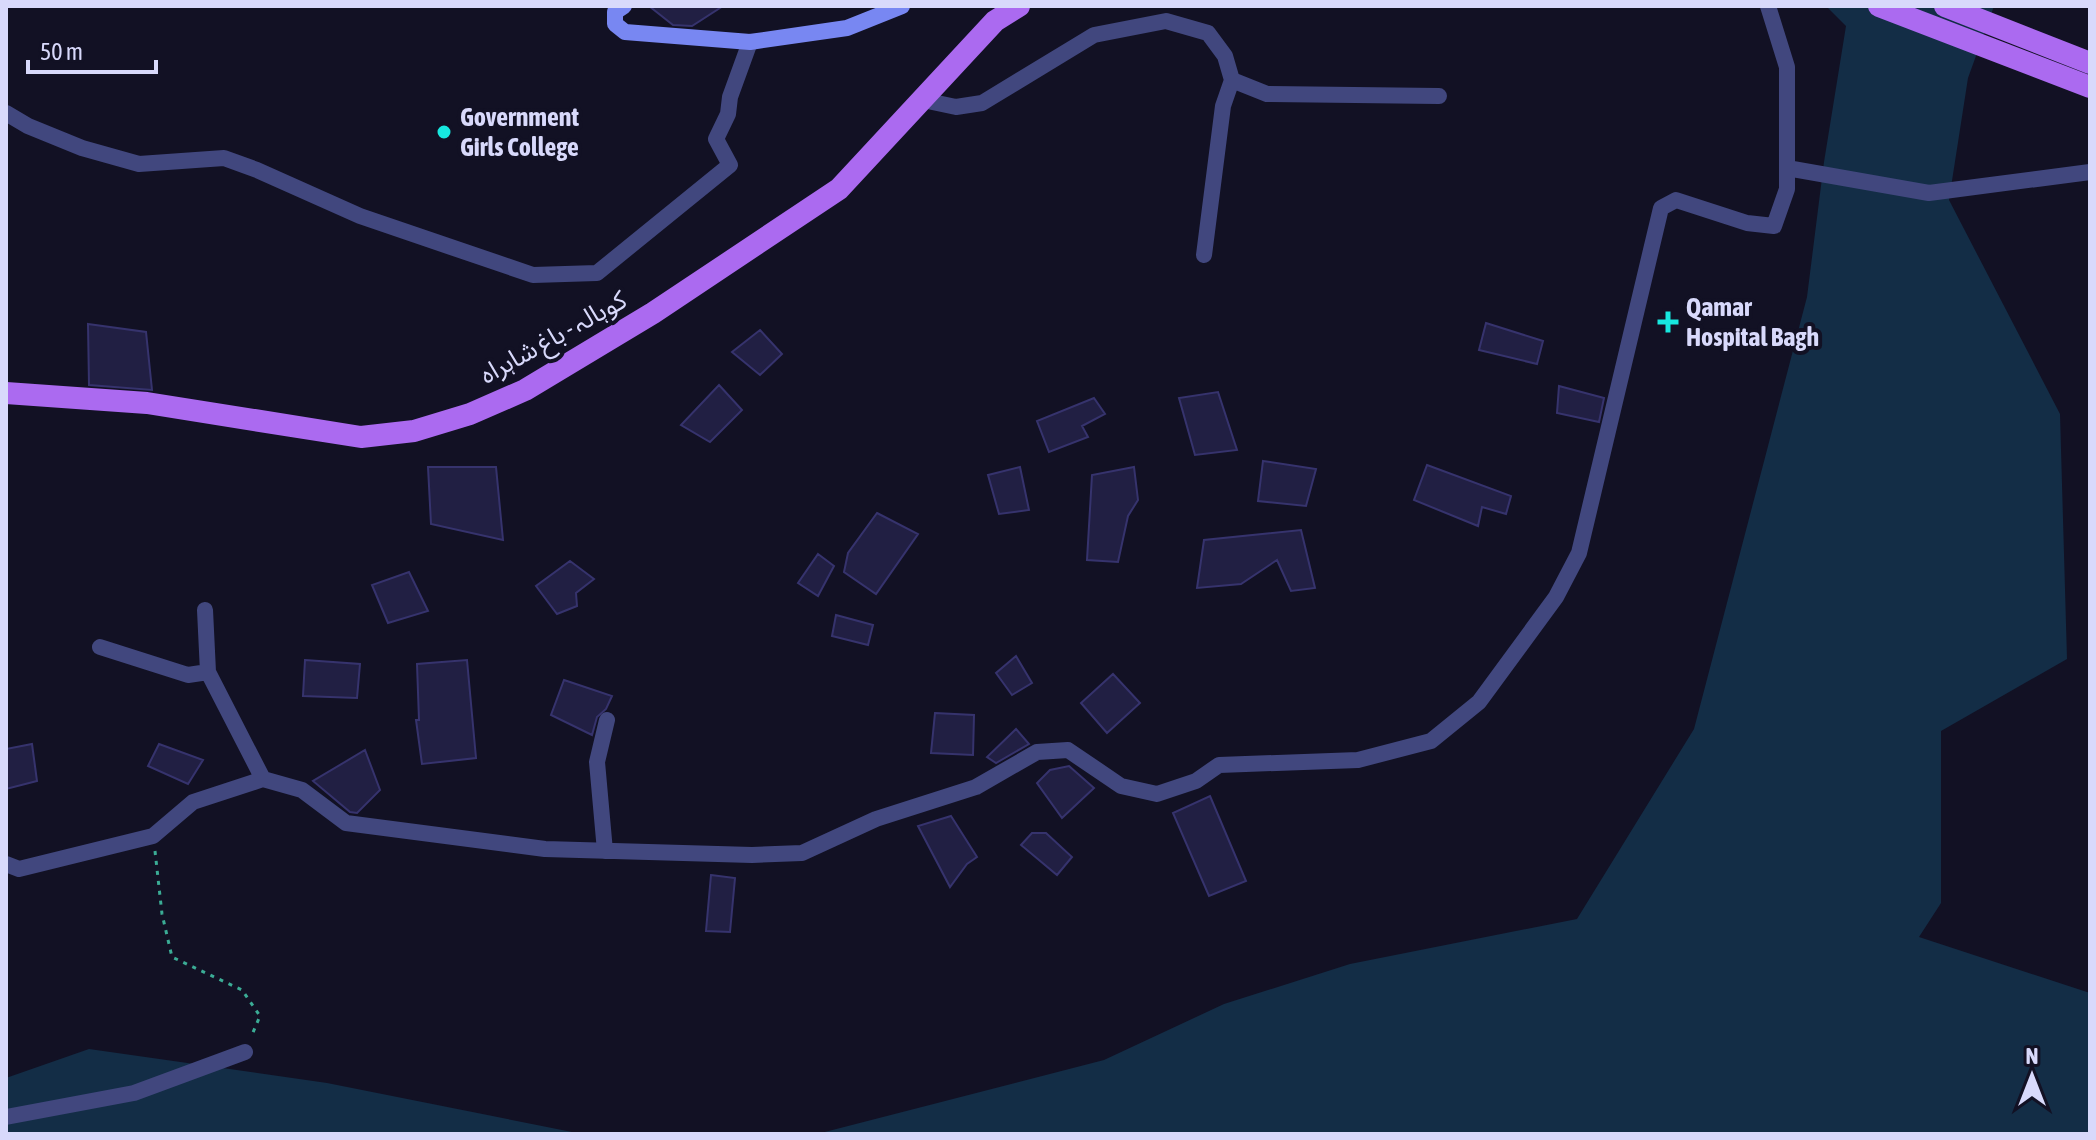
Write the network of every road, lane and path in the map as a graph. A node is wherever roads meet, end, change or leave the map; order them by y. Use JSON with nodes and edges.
{"nodes":[{"id":1,"x":624,"y":6,"type":"edge"},
{"id":2,"x":902,"y":6,"type":"edge"},
{"id":3,"x":1019,"y":6,"type":"edge"},
{"id":4,"x":1768,"y":6,"type":"edge"},
{"id":5,"x":1879,"y":6,"type":"edge"},
{"id":6,"x":1945,"y":6,"type":"edge"},
{"id":7,"x":750,"y":42,"type":"junction"},
{"id":8,"x":2090,"y":63,"type":"edge"},
{"id":9,"x":1232,"y":80,"type":"junction"},
{"id":10,"x":2090,"y":87,"type":"edge"},
{"id":11,"x":1439,"y":96,"type":"dead end"},
{"id":12,"x":923,"y":100,"type":"junction"},
{"id":13,"x":6,"y":113,"type":"edge"},
{"id":14,"x":1787,"y":168,"type":"junction"},
{"id":15,"x":2090,"y":172,"type":"edge"},
{"id":16,"x":1204,"y":255,"type":"dead end"},
{"id":17,"x":6,"y":393,"type":"edge"},
{"id":18,"x":205,"y":610,"type":"dead end"},
{"id":19,"x":100,"y":647,"type":"dead end"},
{"id":20,"x":208,"y":672,"type":"junction"},
{"id":21,"x":607,"y":720,"type":"dead end"},
{"id":22,"x":263,"y":779,"type":"junction"},
{"id":23,"x":153,"y":836,"type":"junction"},
{"id":24,"x":605,"y":851,"type":"junction"},
{"id":25,"x":6,"y":864,"type":"edge"},
{"id":26,"x":245,"y":1052,"type":"joint"},
{"id":27,"x":6,"y":1117,"type":"edge"}],
"edges":[{"from":1,"to":7,"type":"main road"},
{"from":2,"to":7,"type":"main road"},
{"from":3,"to":12,"type":"main road","name":"کوہالہ - باغ شاہراہ"},
{"from":4,"to":14,"type":"street"},
{"from":5,"to":10,"type":"main road"},
{"from":6,"to":8,"type":"main road"},
{"from":7,"to":13,"type":"street"},
{"from":9,"to":11,"type":"street"},
{"from":9,"to":12,"type":"street"},
{"from":9,"to":16,"type":"street"},
{"from":12,"to":17,"type":"main road","name":"کوہالہ - باغ شاہراہ"},
{"from":14,"to":15,"type":"street"},
{"from":14,"to":24,"type":"street"},
{"from":18,"to":20,"type":"street"},
{"from":19,"to":20,"type":"street"},
{"from":20,"to":22,"type":"street"},
{"from":21,"to":24,"type":"street"},
{"from":22,"to":23,"type":"street"},
{"from":22,"to":24,"type":"street"},
{"from":23,"to":25,"type":"street"},
{"from":23,"to":26,"type":"path"},
{"from":26,"to":27,"type":"street"}]}
